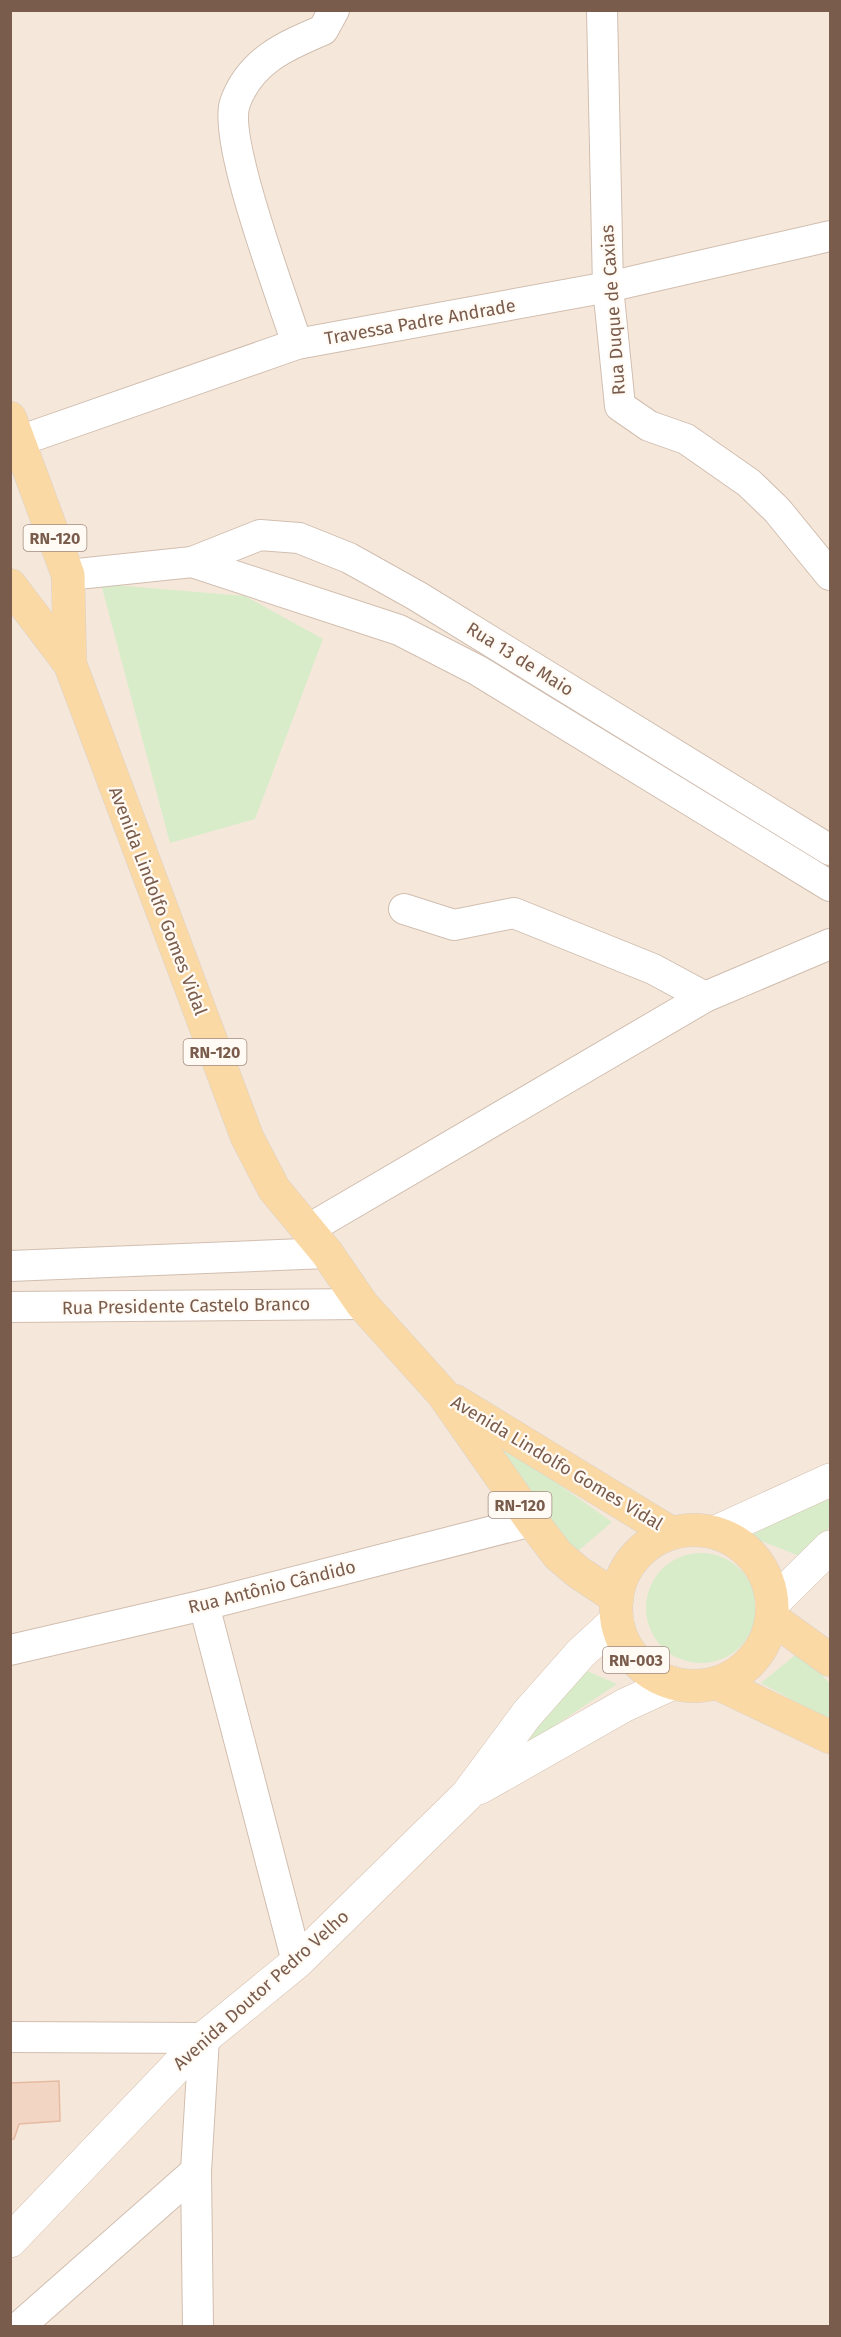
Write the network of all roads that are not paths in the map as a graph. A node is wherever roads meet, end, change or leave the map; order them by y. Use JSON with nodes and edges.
{"nodes":[{"id":1,"x":334,"y":10,"type":"edge"},
{"id":2,"x":602,"y":10,"type":"edge"},
{"id":3,"x":831,"y":236,"type":"edge"},
{"id":4,"x":608,"y":287,"type":"junction"},
{"id":5,"x":297,"y":344,"type":"junction"},
{"id":6,"x":15,"y":430,"type":"edge"},
{"id":7,"x":192,"y":562,"type":"junction"},
{"id":8,"x":68,"y":575,"type":"junction"},
{"id":9,"x":831,"y":575,"type":"edge"},
{"id":10,"x":10,"y":585,"type":"edge"},
{"id":11,"x":417,"y":596,"type":"junction"},
{"id":12,"x":399,"y":630,"type":"junction"},
{"id":13,"x":70,"y":664,"type":"junction"},
{"id":14,"x":831,"y":850,"type":"edge"},
{"id":15,"x":831,"y":886,"type":"edge"},
{"id":16,"x":404,"y":909,"type":"dead end"},
{"id":17,"x":831,"y":944,"type":"edge"},
{"id":18,"x":705,"y":997,"type":"junction"},
{"id":19,"x":317,"y":1241,"type":"junction"},
{"id":20,"x":10,"y":1266,"type":"edge"},
{"id":21,"x":362,"y":1304,"type":"junction"},
{"id":22,"x":10,"y":1307,"type":"edge"},
{"id":23,"x":443,"y":1394,"type":"junction"},
{"id":24,"x":831,"y":1480,"type":"edge"},
{"id":25,"x":532,"y":1521,"type":"junction"},
{"id":26,"x":716,"y":1532,"type":"junction"},
{"id":27,"x":672,"y":1533,"type":"junction"},
{"id":28,"x":831,"y":1547,"type":"edge"},
{"id":29,"x":204,"y":1605,"type":"junction"},
{"id":30,"x":617,"y":1609,"type":"junction"},
{"id":31,"x":772,"y":1611,"type":"junction"},
{"id":32,"x":10,"y":1650,"type":"edge"},
{"id":33,"x":831,"y":1660,"type":"edge"},
{"id":34,"x":673,"y":1683,"type":"junction"},
{"id":35,"x":717,"y":1683,"type":"junction"},
{"id":36,"x":831,"y":1737,"type":"edge"},
{"id":37,"x":467,"y":1794,"type":"junction"},
{"id":38,"x":297,"y":1962,"type":"junction"},
{"id":39,"x":10,"y":2037,"type":"edge"},
{"id":40,"x":204,"y":2037,"type":"junction"},
{"id":41,"x":196,"y":2171,"type":"junction"},
{"id":42,"x":10,"y":2241,"type":"edge"},
{"id":43,"x":20,"y":2326,"type":"edge"},
{"id":44,"x":198,"y":2326,"type":"edge"}],
"edges":[{"from":1,"to":5,"type":"street"},
{"from":2,"to":4,"type":"street","name":"Rua Duque de Caxias"},
{"from":3,"to":4,"type":"street","name":"Travessa Padre Andrade"},
{"from":4,"to":5,"type":"street","name":"Travessa Padre Andrade"},
{"from":4,"to":9,"type":"street","name":"Rua Duque de Caxias"},
{"from":5,"to":6,"type":"street","name":"Travessa Padre Andrade"},
{"from":6,"to":8,"type":"main road","name":"Avenida Lindolfo Gomes Vidal","number":"RN-120"},
{"from":7,"to":8,"type":"street","name":"Rua 13 de Maio"},
{"from":7,"to":11,"type":"street","name":"Rua 13 de Maio"},
{"from":7,"to":12,"type":"street","name":"Rua 13 de Maio"},
{"from":8,"to":13,"type":"main road","name":"Avenida Lindolfo Gomes Vidal","number":"RN-120"},
{"from":10,"to":13,"type":"main road","name":"Avenida Lindolfo Gomes Vidal","number":"RN-120"},
{"from":11,"to":12,"type":"street"},
{"from":11,"to":14,"type":"street","name":"Rua 13 de Maio"},
{"from":12,"to":15,"type":"street","name":"Rua 13 de Maio"},
{"from":13,"to":19,"type":"main road","name":"Avenida Lindolfo Gomes Vidal","number":"RN-120"},
{"from":16,"to":18,"type":"street"},
{"from":17,"to":18,"type":"street"},
{"from":18,"to":19,"type":"street"},
{"from":19,"to":20,"type":"street"},
{"from":19,"to":21,"type":"main road","name":"Avenida Lindolfo Gomes Vidal","number":"RN-120"},
{"from":21,"to":22,"type":"street","name":"Rua Presidente Castelo Branco"},
{"from":21,"to":23,"type":"main road","name":"Avenida Lindolfo Gomes Vidal","number":"RN-120"},
{"from":23,"to":25,"type":"main road","name":"Avenida Lindolfo Gomes Vidal","number":"RN-120"},
{"from":23,"to":27,"type":"main road","name":"Avenida Lindolfo Gomes Vidal","number":"RN-120"},
{"from":24,"to":26,"type":"main road","number":"RN-003"},
{"from":25,"to":29,"type":"street","name":"Rua Antônio Cândido"},
{"from":25,"to":30,"type":"main road","name":"Avenida Lindolfo Gomes Vidal","number":"RN-120"},
{"from":26,"to":27,"type":"main road","number":"RN-003"},
{"from":26,"to":31,"type":"main road","number":"RN-003"},
{"from":27,"to":30,"type":"main road","number":"RN-003"},
{"from":28,"to":31,"type":"main road","number":"RN-003"},
{"from":29,"to":32,"type":"street","name":"Rua Antônio Cândido"},
{"from":29,"to":38,"type":"street"},
{"from":30,"to":34,"type":"main road","number":"RN-003"},
{"from":30,"to":37,"type":"main road","name":"Avenida Doutor Pedro Velho","number":"RN-003"},
{"from":31,"to":33,"type":"main road"},
{"from":31,"to":35,"type":"main road","number":"RN-003"},
{"from":34,"to":35,"type":"main road","number":"RN-003"},
{"from":34,"to":37,"type":"main road","name":"Avenida Doutor Pedro Velho","number":"RN-003"},
{"from":35,"to":36,"type":"main road"},
{"from":37,"to":38,"type":"main road","name":"Avenida Doutor Pedro Velho","number":"RN-003"},
{"from":38,"to":40,"type":"main road","name":"Avenida Doutor Pedro Velho","number":"RN-003"},
{"from":39,"to":40,"type":"street"},
{"from":40,"to":41,"type":"street"},
{"from":40,"to":42,"type":"main road","name":"Avenida Doutor Pedro Velho","number":"RN-003"},
{"from":41,"to":43,"type":"street"},
{"from":41,"to":44,"type":"street"}]}
